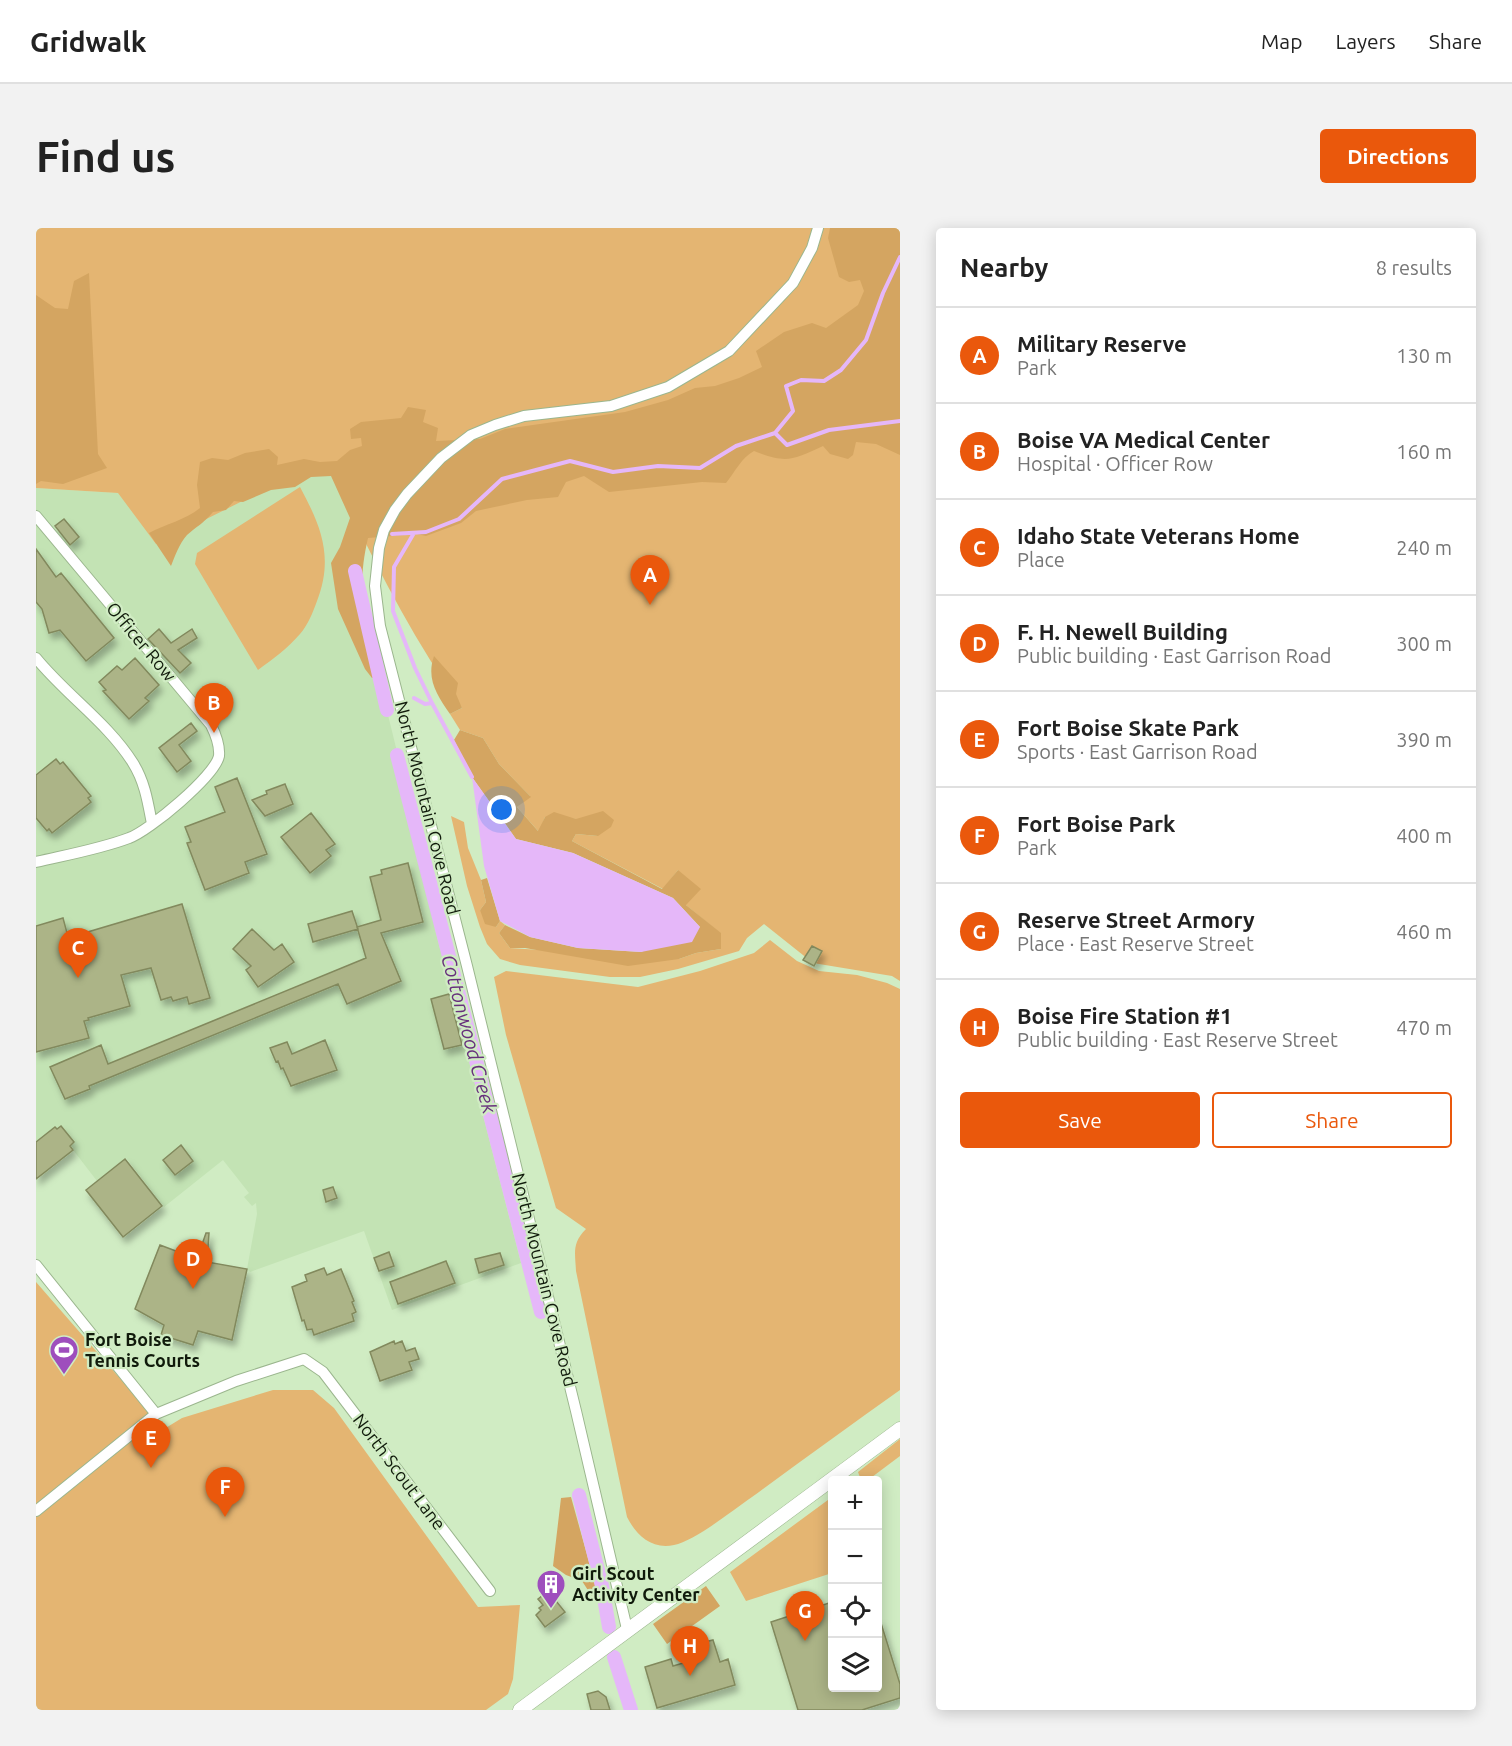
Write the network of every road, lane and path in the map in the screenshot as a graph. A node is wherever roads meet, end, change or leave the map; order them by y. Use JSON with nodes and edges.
{"nodes":[{"id":1,"x":818,"y":228,"type":"edge"},
{"id":2,"x":36,"y":516,"type":"edge"},
{"id":3,"x":36,"y":658,"type":"edge"},
{"id":4,"x":153,"y":824,"type":"junction"},
{"id":5,"x":36,"y":862,"type":"edge"},
{"id":6,"x":36,"y":1265,"type":"edge"},
{"id":7,"x":156,"y":1414,"type":"junction"},
{"id":8,"x":900,"y":1430,"type":"edge"},
{"id":9,"x":36,"y":1511,"type":"edge"},
{"id":10,"x":490,"y":1591,"type":"dead end"},
{"id":11,"x":627,"y":1629,"type":"junction"},
{"id":12,"x":520,"y":1710,"type":"edge"}],
"edges":[{"from":1,"to":11,"type":"street","name":"North Mountain Cove Road"},
{"from":2,"to":4,"type":"street","name":"Officer Row"},
{"from":3,"to":4,"type":"street"},
{"from":4,"to":5,"type":"street","name":"Officer Row"},
{"from":6,"to":7,"type":"street"},
{"from":7,"to":9,"type":"street"},
{"from":7,"to":10,"type":"street","name":"North Scout Lane"},
{"from":8,"to":11,"type":"street"},
{"from":11,"to":12,"type":"street"}]}
